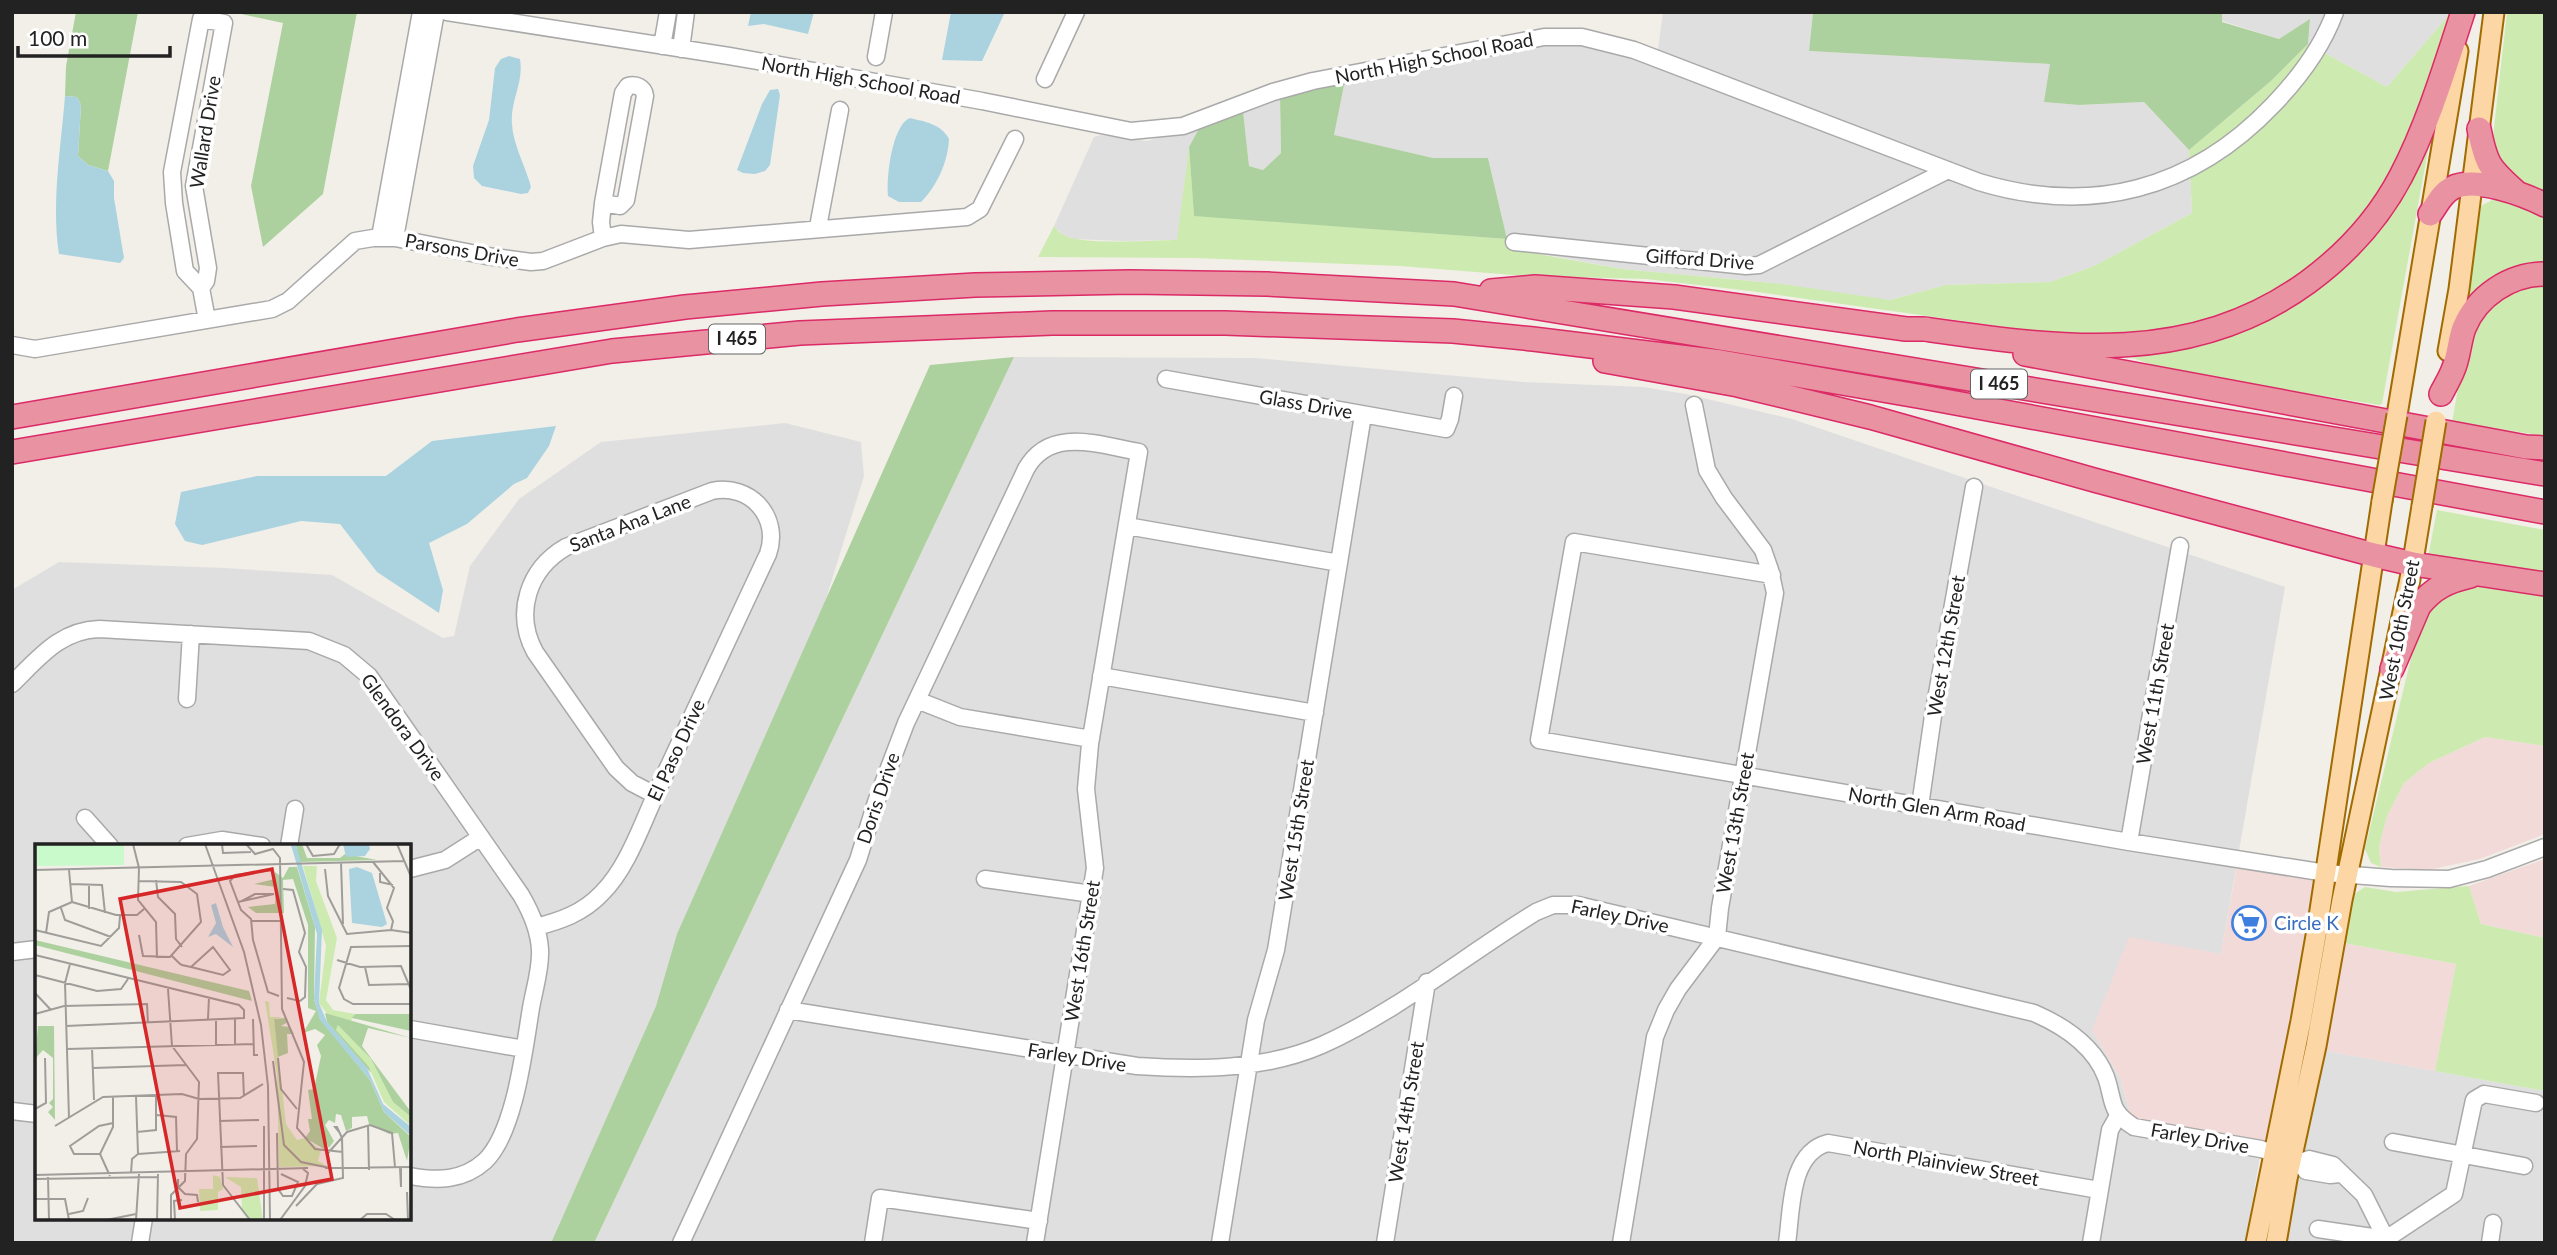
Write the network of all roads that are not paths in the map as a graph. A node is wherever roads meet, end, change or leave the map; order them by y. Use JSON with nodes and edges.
{"nodes":[{"id":1,"x":421,"y":12,"type":"edge"},
{"id":2,"x":436,"y":12,"type":"edge"},
{"id":3,"x":447,"y":12,"type":"edge"},
{"id":4,"x":668,"y":12,"type":"edge"},
{"id":5,"x":686,"y":12,"type":"edge"},
{"id":6,"x":884,"y":12,"type":"edge"},
{"id":7,"x":1076,"y":12,"type":"edge"},
{"id":8,"x":2335,"y":12,"type":"edge"},
{"id":9,"x":2464,"y":12,"type":"edge"},
{"id":10,"x":2494,"y":12,"type":"edge"},
{"id":11,"x":662,"y":46,"type":"junction"},
{"id":12,"x":681,"y":49,"type":"junction"},
{"id":13,"x":877,"y":57,"type":"dead end"},
{"id":14,"x":1045,"y":79,"type":"dead end"},
{"id":15,"x":415,"y":89,"type":"junction"},
{"id":16,"x":644,"y":91,"type":"dead end"},
{"id":17,"x":840,"y":110,"type":"dead end"},
{"id":18,"x":2479,"y":129,"type":"junction"},
{"id":19,"x":1015,"y":139,"type":"dead end"},
{"id":20,"x":1948,"y":170,"type":"junction"},
{"id":21,"x":2472,"y":184,"type":"junction"},
{"id":22,"x":194,"y":186,"type":"junction"},
{"id":23,"x":173,"y":188,"type":"junction"},
{"id":24,"x":2519,"y":194,"type":"junction"},
{"id":25,"x":2545,"y":205,"type":"edge"},
{"id":26,"x":2430,"y":214,"type":"junction"},
{"id":27,"x":818,"y":227,"type":"junction"},
{"id":28,"x":388,"y":238,"type":"junction"},
{"id":29,"x":603,"y":238,"type":"junction"},
{"id":30,"x":1514,"y":242,"type":"dead end"},
{"id":31,"x":2545,"y":274,"type":"edge"},
{"id":32,"x":201,"y":288,"type":"junction"},
{"id":33,"x":1454,"y":294,"type":"junction"},
{"id":34,"x":207,"y":320,"type":"junction"},
{"id":35,"x":1906,"y":330,"type":"junction"},
{"id":36,"x":1533,"y":339,"type":"junction"},
{"id":37,"x":12,"y":345,"type":"edge"},
{"id":38,"x":1166,"y":379,"type":"dead end"},
{"id":39,"x":2441,"y":394,"type":"junction"},
{"id":40,"x":1454,"y":396,"type":"dead end"},
{"id":41,"x":1694,"y":405,"type":"dead end"},
{"id":42,"x":1363,"y":415,"type":"junction"},
{"id":43,"x":12,"y":417,"type":"edge"},
{"id":44,"x":2545,"y":448,"type":"edge"},
{"id":45,"x":12,"y":452,"type":"edge"},
{"id":46,"x":1139,"y":452,"type":"joint"},
{"id":47,"x":2545,"y":474,"type":"edge"},
{"id":48,"x":1974,"y":487,"type":"dead end"},
{"id":49,"x":2545,"y":512,"type":"edge"},
{"id":50,"x":1126,"y":526,"type":"junction"},
{"id":51,"x":771,"y":533,"type":"joint"},
{"id":52,"x":2180,"y":546,"type":"dead end"},
{"id":53,"x":2374,"y":555,"type":"junction"},
{"id":54,"x":1339,"y":563,"type":"junction"},
{"id":55,"x":2413,"y":564,"type":"junction"},
{"id":56,"x":2479,"y":573,"type":"junction"},
{"id":57,"x":1772,"y":575,"type":"junction"},
{"id":58,"x":2545,"y":584,"type":"edge"},
{"id":59,"x":191,"y":634,"type":"junction"},
{"id":60,"x":2392,"y":669,"type":"junction"},
{"id":61,"x":1101,"y":676,"type":"junction"},
{"id":62,"x":12,"y":684,"type":"edge"},
{"id":63,"x":187,"y":699,"type":"dead end"},
{"id":64,"x":917,"y":700,"type":"junction"},
{"id":65,"x":1315,"y":713,"type":"junction"},
{"id":66,"x":1091,"y":739,"type":"junction"},
{"id":67,"x":1743,"y":776,"type":"junction"},
{"id":68,"x":655,"y":795,"type":"junction"},
{"id":69,"x":1920,"y":806,"type":"junction"},
{"id":70,"x":295,"y":809,"type":"dead end"},
{"id":71,"x":85,"y":818,"type":"dead end"},
{"id":72,"x":481,"y":837,"type":"junction"},
{"id":73,"x":2129,"y":842,"type":"junction"},
{"id":74,"x":109,"y":844,"type":"edge"},
{"id":75,"x":194,"y":844,"type":"edge"},
{"id":76,"x":254,"y":844,"type":"edge"},
{"id":77,"x":289,"y":844,"type":"edge"},
{"id":78,"x":2545,"y":847,"type":"edge"},
{"id":79,"x":411,"y":869,"type":"edge"},
{"id":80,"x":2337,"y":873,"type":"junction"},
{"id":81,"x":985,"y":879,"type":"dead end"},
{"id":82,"x":1091,"y":894,"type":"junction"},
{"id":83,"x":536,"y":927,"type":"junction"},
{"id":84,"x":1717,"y":937,"type":"junction"},
{"id":85,"x":35,"y":949,"type":"edge"},
{"id":86,"x":12,"y":952,"type":"edge"},
{"id":87,"x":1427,"y":982,"type":"junction"},
{"id":88,"x":788,"y":1010,"type":"junction"},
{"id":89,"x":411,"y":1028,"type":"edge"},
{"id":90,"x":524,"y":1049,"type":"junction"},
{"id":91,"x":1066,"y":1056,"type":"junction"},
{"id":92,"x":1249,"y":1065,"type":"junction"},
{"id":93,"x":2536,"y":1103,"type":"dead end"},
{"id":94,"x":12,"y":1111,"type":"edge"},
{"id":95,"x":35,"y":1114,"type":"edge"},
{"id":96,"x":2118,"y":1116,"type":"junction"},
{"id":97,"x":2393,"y":1142,"type":"dead end"},
{"id":98,"x":2463,"y":1154,"type":"junction"},
{"id":99,"x":2288,"y":1157,"type":"junction"},
{"id":100,"x":2524,"y":1166,"type":"dead end"},
{"id":101,"x":411,"y":1176,"type":"edge"},
{"id":102,"x":2099,"y":1190,"type":"junction"},
{"id":103,"x":144,"y":1220,"type":"edge"},
{"id":104,"x":1039,"y":1221,"type":"junction"},
{"id":105,"x":2493,"y":1223,"type":"dead end"},
{"id":106,"x":2318,"y":1229,"type":"dead end"},
{"id":107,"x":2387,"y":1241,"type":"edge"},
{"id":108,"x":140,"y":1243,"type":"edge"},
{"id":109,"x":681,"y":1243,"type":"edge"},
{"id":110,"x":873,"y":1243,"type":"edge"},
{"id":111,"x":1035,"y":1243,"type":"edge"},
{"id":112,"x":1220,"y":1243,"type":"edge"},
{"id":113,"x":1385,"y":1243,"type":"edge"},
{"id":114,"x":1621,"y":1243,"type":"edge"},
{"id":115,"x":1787,"y":1243,"type":"edge"},
{"id":116,"x":2091,"y":1243,"type":"edge"},
{"id":117,"x":2256,"y":1243,"type":"edge"},
{"id":118,"x":2276,"y":1243,"type":"edge"},
{"id":119,"x":2490,"y":1243,"type":"edge"}],
"edges":[{"from":1,"to":15,"type":"street"},
{"from":2,"to":15,"type":"street"},
{"from":3,"to":11,"type":"street","name":"North High School Road"},
{"from":4,"to":11,"type":"street"},
{"from":5,"to":12,"type":"street"},
{"from":6,"to":13,"type":"street"},
{"from":7,"to":14,"type":"street"},
{"from":8,"to":20,"type":"street","name":"North High School Road"},
{"from":9,"to":26,"type":"main road","name":"West 10th Street"},
{"from":9,"to":35,"type":"highway"},
{"from":10,"to":18,"type":"main road","name":"West 10th Street"},
{"from":11,"to":12,"type":"street","name":"North High School Road"},
{"from":12,"to":20,"type":"street","name":"North High School Road"},
{"from":15,"to":28,"type":"street"},
{"from":16,"to":29,"type":"street"},
{"from":17,"to":27,"type":"street"},
{"from":18,"to":21,"type":"main road","name":"West 10th Street"},
{"from":18,"to":24,"type":"highway"},
{"from":19,"to":27,"type":"street","name":"Parsons Drive"},
{"from":20,"to":30,"type":"street","name":"Gifford Drive"},
{"from":21,"to":24,"type":"highway"},
{"from":21,"to":26,"type":"highway"},
{"from":21,"to":39,"type":"main road","name":"West 10th Street"},
{"from":22,"to":23,"type":"street"},
{"from":22,"to":23,"type":"street","name":"Wallard Drive"},
{"from":22,"to":32,"type":"street","name":"Wallard Drive"},
{"from":23,"to":32,"type":"street","name":"Wallard Drive"},
{"from":24,"to":25,"type":"highway"},
{"from":26,"to":53,"type":"main road","name":"West 10th Street","bridge":true},
{"from":27,"to":29,"type":"street","name":"Parsons Drive"},
{"from":28,"to":29,"type":"street","name":"Parsons Drive"},
{"from":28,"to":34,"type":"street","name":"Parsons Drive"},
{"from":31,"to":39,"type":"highway"},
{"from":32,"to":34,"type":"street","name":"Wallard Drive"},
{"from":33,"to":35,"type":"highway"},
{"from":33,"to":43,"type":"highway","number":"I 465"},
{"from":33,"to":47,"type":"highway","number":"I 465"},
{"from":34,"to":37,"type":"street","name":"Parsons Drive"},
{"from":35,"to":44,"type":"highway"},
{"from":36,"to":45,"type":"highway","number":"I 465"},
{"from":36,"to":49,"type":"highway","number":"I 465"},
{"from":36,"to":53,"type":"highway"},
{"from":38,"to":42,"type":"street","name":"Glass Drive"},
{"from":39,"to":55,"type":"main road","name":"West 10th Street","bridge":true},
{"from":40,"to":42,"type":"street","name":"Glass Drive"},
{"from":41,"to":57,"type":"street","name":"West 13th Street"},
{"from":42,"to":54,"type":"street","name":"West 15th Street"},
{"from":46,"to":50,"type":"street","name":"West 16th Street"},
{"from":46,"to":64,"type":"street","name":"Doris Drive"},
{"from":48,"to":69,"type":"street","name":"West 12th Street"},
{"from":50,"to":54,"type":"street"},
{"from":50,"to":61,"type":"street","name":"West 16th Street"},
{"from":51,"to":68,"type":"street","name":"El Paso Drive"},
{"from":51,"to":68,"type":"street","name":"Santa Ana Lane"},
{"from":52,"to":73,"type":"street","name":"West 11th Street"},
{"from":53,"to":55,"type":"highway"},
{"from":53,"to":80,"type":"main road","name":"West 10th Street"},
{"from":54,"to":65,"type":"street","name":"West 15th Street"},
{"from":55,"to":56,"type":"highway"},
{"from":55,"to":60,"type":"main road","name":"West 10th Street"},
{"from":56,"to":58,"type":"highway"},
{"from":56,"to":60,"type":"highway"},
{"from":57,"to":67,"type":"street","name":"West 13th Street"},
{"from":57,"to":67,"type":"street","name":"North Glen Arm Road"},
{"from":59,"to":62,"type":"street","name":"Glendora Drive"},
{"from":59,"to":63,"type":"street"},
{"from":59,"to":72,"type":"street","name":"Glendora Drive"},
{"from":60,"to":80,"type":"main road","name":"West 10th Street"},
{"from":61,"to":65,"type":"street"},
{"from":61,"to":66,"type":"street","name":"West 16th Street"},
{"from":64,"to":66,"type":"street"},
{"from":64,"to":88,"type":"street","name":"Doris Drive"},
{"from":65,"to":92,"type":"street","name":"West 15th Street"},
{"from":66,"to":82,"type":"street","name":"West 16th Street"},
{"from":67,"to":69,"type":"street","name":"North Glen Arm Road"},
{"from":67,"to":84,"type":"street","name":"West 13th Street"},
{"from":68,"to":83,"type":"street","name":"El Paso Drive"},
{"from":69,"to":73,"type":"street","name":"North Glen Arm Road"},
{"from":70,"to":77,"type":"street"},
{"from":71,"to":74,"type":"street"},
{"from":72,"to":79,"type":"street"},
{"from":72,"to":83,"type":"street","name":"Glendora Drive"},
{"from":73,"to":80,"type":"street","name":"North Glen Arm Road"},
{"from":75,"to":76,"type":"street"},
{"from":78,"to":80,"type":"street"},
{"from":80,"to":99,"type":"main road","name":"West 10th Street"},
{"from":81,"to":82,"type":"street"},
{"from":82,"to":91,"type":"street","name":"West 16th Street"},
{"from":83,"to":90,"type":"street","name":"Glendora Drive"},
{"from":84,"to":87,"type":"street","name":"Farley Drive"},
{"from":84,"to":96,"type":"street","name":"Farley Drive"},
{"from":84,"to":114,"type":"street","name":"West 13th Street"},
{"from":85,"to":86,"type":"street"},
{"from":87,"to":92,"type":"street","name":"Farley Drive"},
{"from":87,"to":113,"type":"street","name":"West 14th Street"},
{"from":88,"to":91,"type":"street","name":"Farley Drive"},
{"from":88,"to":109,"type":"street","name":"Doris Drive"},
{"from":89,"to":90,"type":"street"},
{"from":90,"to":101,"type":"street","name":"Glendora Drive"},
{"from":91,"to":92,"type":"street","name":"Farley Drive"},
{"from":91,"to":104,"type":"street","name":"West 16th Street"},
{"from":92,"to":112,"type":"street","name":"West 15th Street"},
{"from":93,"to":98,"type":"street"},
{"from":94,"to":95,"type":"street"},
{"from":96,"to":99,"type":"street","name":"Farley Drive"},
{"from":96,"to":102,"type":"street"},
{"from":97,"to":98,"type":"street"},
{"from":98,"to":100,"type":"street"},
{"from":98,"to":107,"type":"street"},
{"from":99,"to":107,"type":"street","name":"Farley Drive"},
{"from":99,"to":117,"type":"main road","name":"West 10th Street"},
{"from":99,"to":118,"type":"main road","name":"West 10th Street"},
{"from":102,"to":115,"type":"street","name":"North Plainview Street"},
{"from":102,"to":116,"type":"street"},
{"from":103,"to":108,"type":"street"},
{"from":104,"to":110,"type":"street"},
{"from":104,"to":111,"type":"street","name":"West 16th Street"},
{"from":105,"to":119,"type":"street"},
{"from":106,"to":107,"type":"street"}]}
